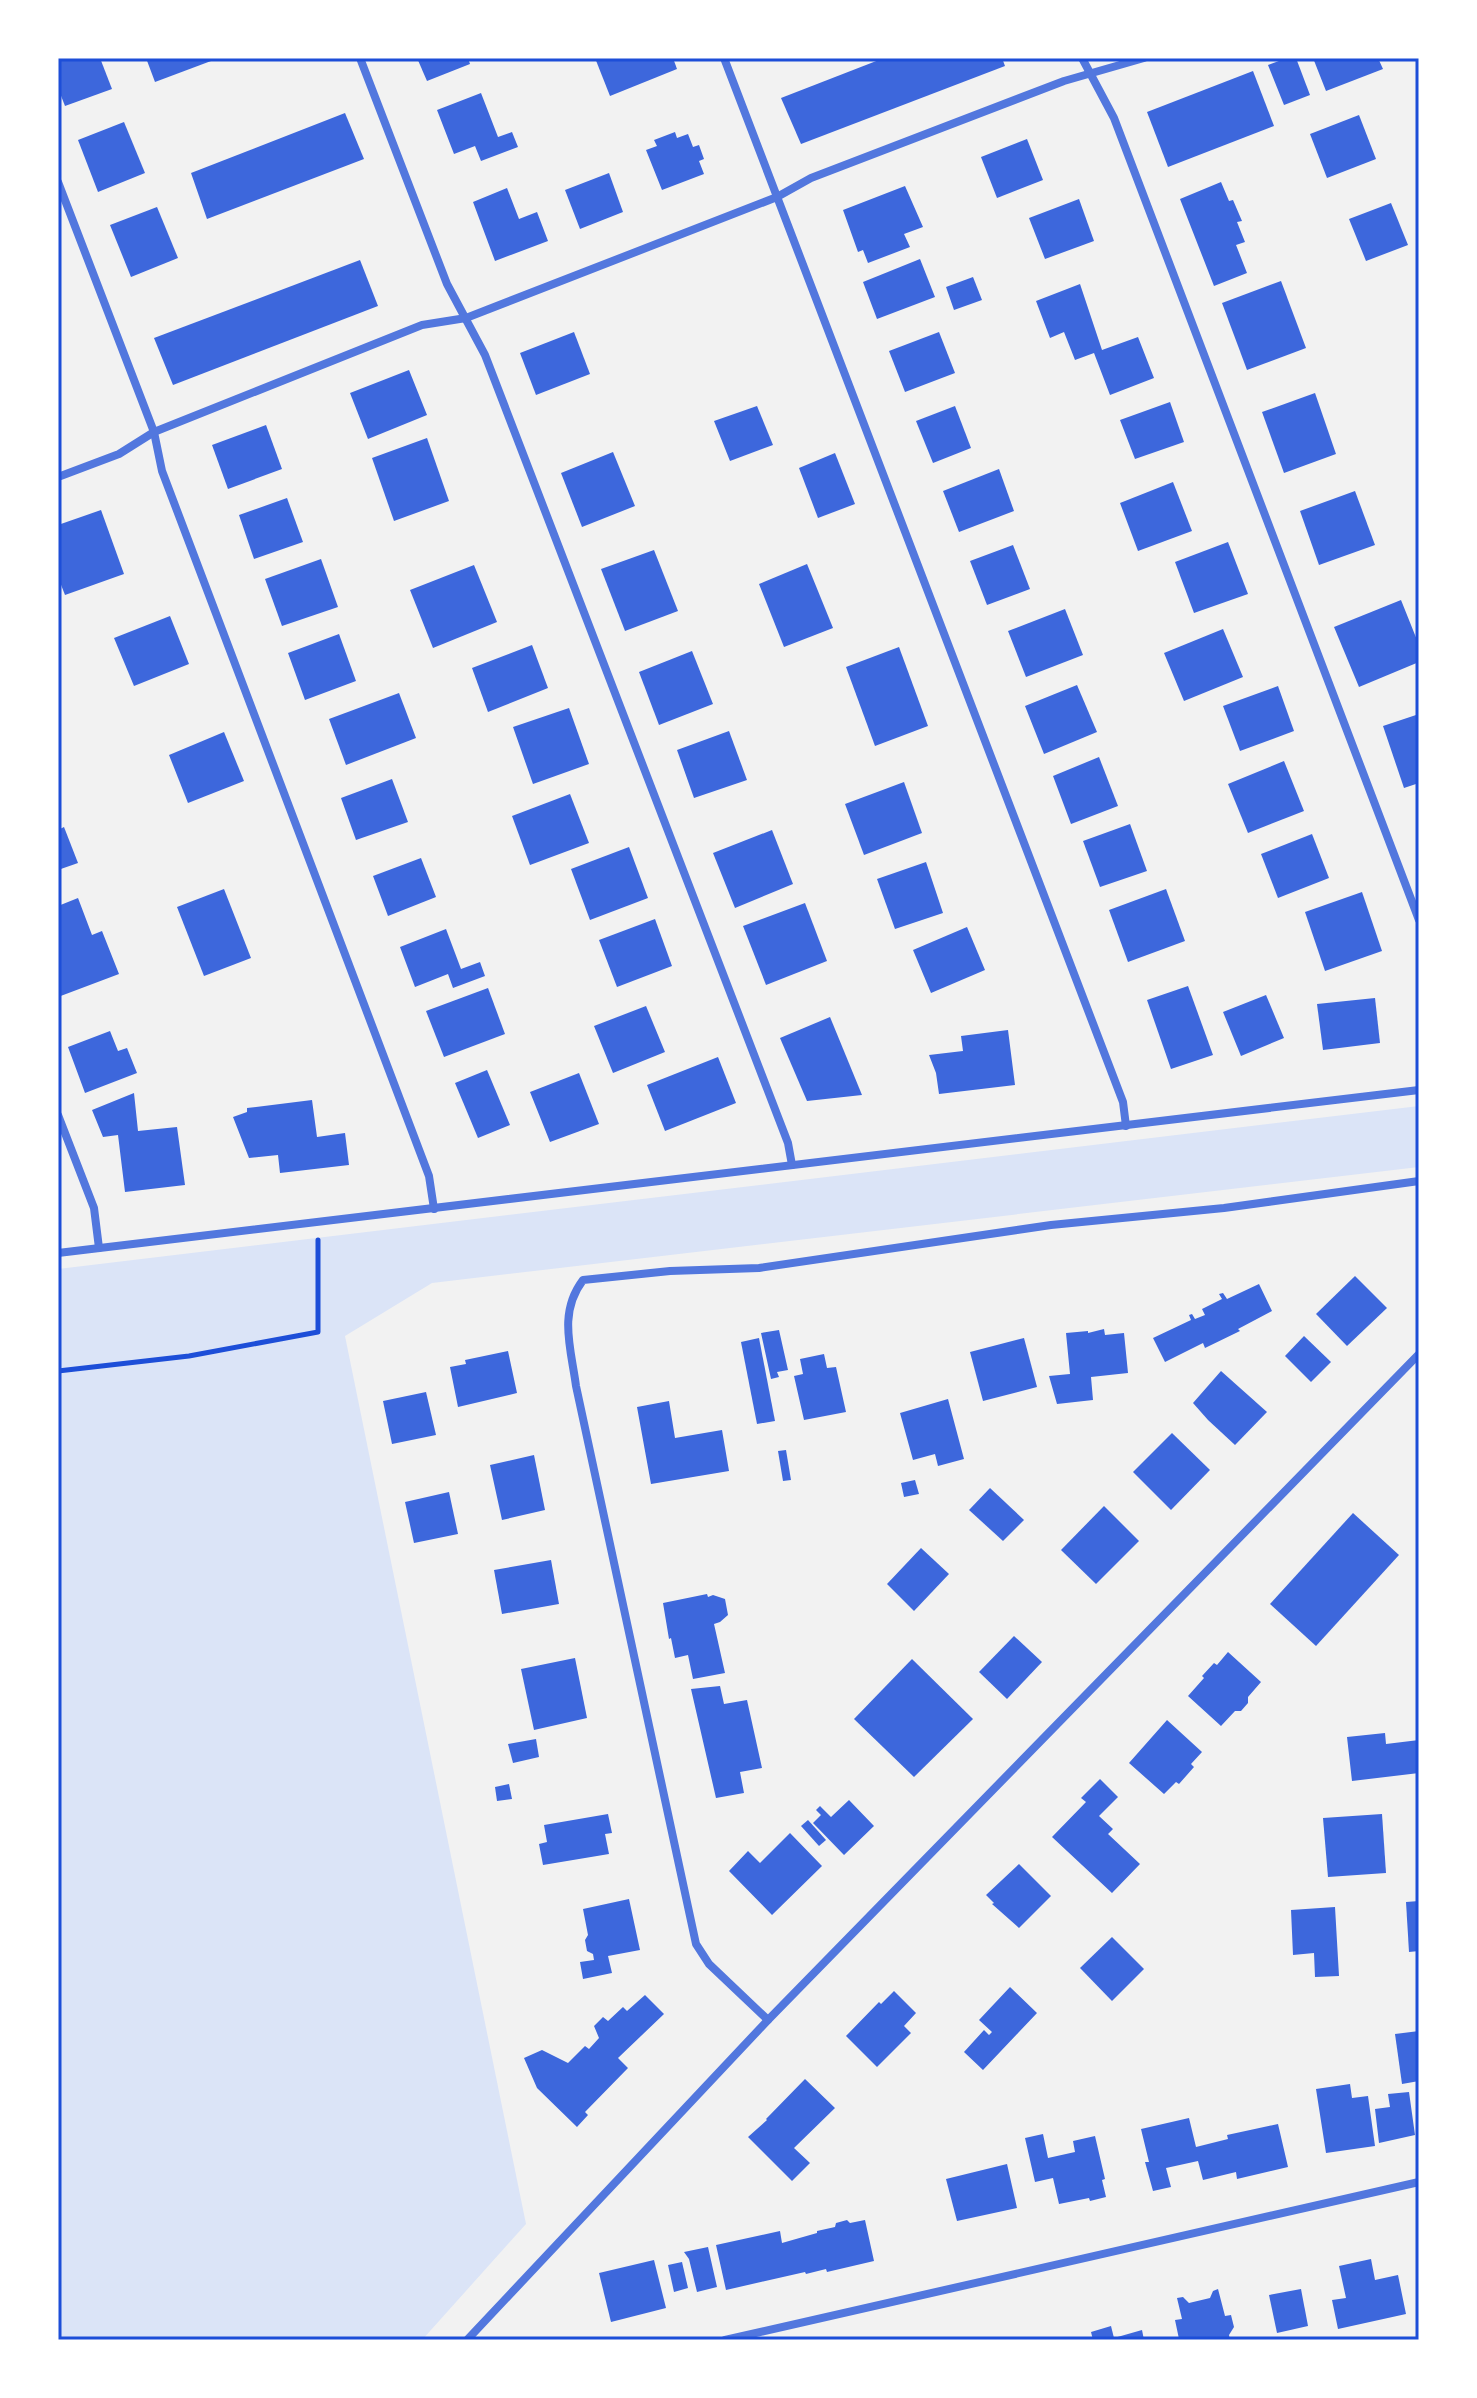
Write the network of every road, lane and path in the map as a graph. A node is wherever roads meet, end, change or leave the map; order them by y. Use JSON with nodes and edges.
{"nodes":[{"id":1,"x":360,"y":58,"type":"edge"},
{"id":2,"x":724,"y":58,"type":"edge"},
{"id":3,"x":1082,"y":58,"type":"edge"},
{"id":4,"x":1144,"y":58,"type":"edge"},
{"id":5,"x":1090,"y":74,"type":"junction"},
{"id":6,"x":58,"y":182,"type":"edge"},
{"id":7,"x":777,"y":197,"type":"junction"},
{"id":8,"x":466,"y":318,"type":"junction"},
{"id":9,"x":154,"y":432,"type":"junction"},
{"id":10,"x":58,"y":477,"type":"edge"},
{"id":11,"x":1419,"y":920,"type":"edge"},
{"id":12,"x":1419,"y":1090,"type":"edge"},
{"id":13,"x":58,"y":1115,"type":"edge"},
{"id":14,"x":1126,"y":1126,"type":"junction"},
{"id":15,"x":792,"y":1165,"type":"junction"},
{"id":16,"x":1419,"y":1181,"type":"edge"},
{"id":17,"x":434,"y":1209,"type":"junction"},
{"id":18,"x":318,"y":1239,"type":"dead end"},
{"id":19,"x":99,"y":1248,"type":"junction"},
{"id":20,"x":58,"y":1253,"type":"edge"},
{"id":21,"x":1419,"y":1354,"type":"edge"},
{"id":22,"x":58,"y":1371,"type":"edge"},
{"id":23,"x":768,"y":2020,"type":"junction"},
{"id":24,"x":1419,"y":2182,"type":"edge"},
{"id":25,"x":467,"y":2340,"type":"edge"},
{"id":26,"x":725,"y":2340,"type":"edge"}],
"edges":[{"from":1,"to":8,"type":"street"},
{"from":2,"to":7,"type":"street"},
{"from":3,"to":5,"type":"street"},
{"from":4,"to":5,"type":"street"},
{"from":5,"to":7,"type":"street"},
{"from":5,"to":11,"type":"street"},
{"from":6,"to":9,"type":"street"},
{"from":7,"to":8,"type":"street"},
{"from":7,"to":14,"type":"street"},
{"from":8,"to":9,"type":"street"},
{"from":8,"to":15,"type":"street"},
{"from":9,"to":10,"type":"street"},
{"from":9,"to":17,"type":"street"},
{"from":12,"to":14,"type":"street"},
{"from":13,"to":19,"type":"street"},
{"from":14,"to":15,"type":"street"},
{"from":15,"to":17,"type":"street"},
{"from":16,"to":23,"type":"street"},
{"from":17,"to":19,"type":"street"},
{"from":18,"to":22,"type":"path"},
{"from":19,"to":20,"type":"street"},
{"from":21,"to":23,"type":"street"},
{"from":23,"to":25,"type":"street"},
{"from":24,"to":26,"type":"street"}]}
